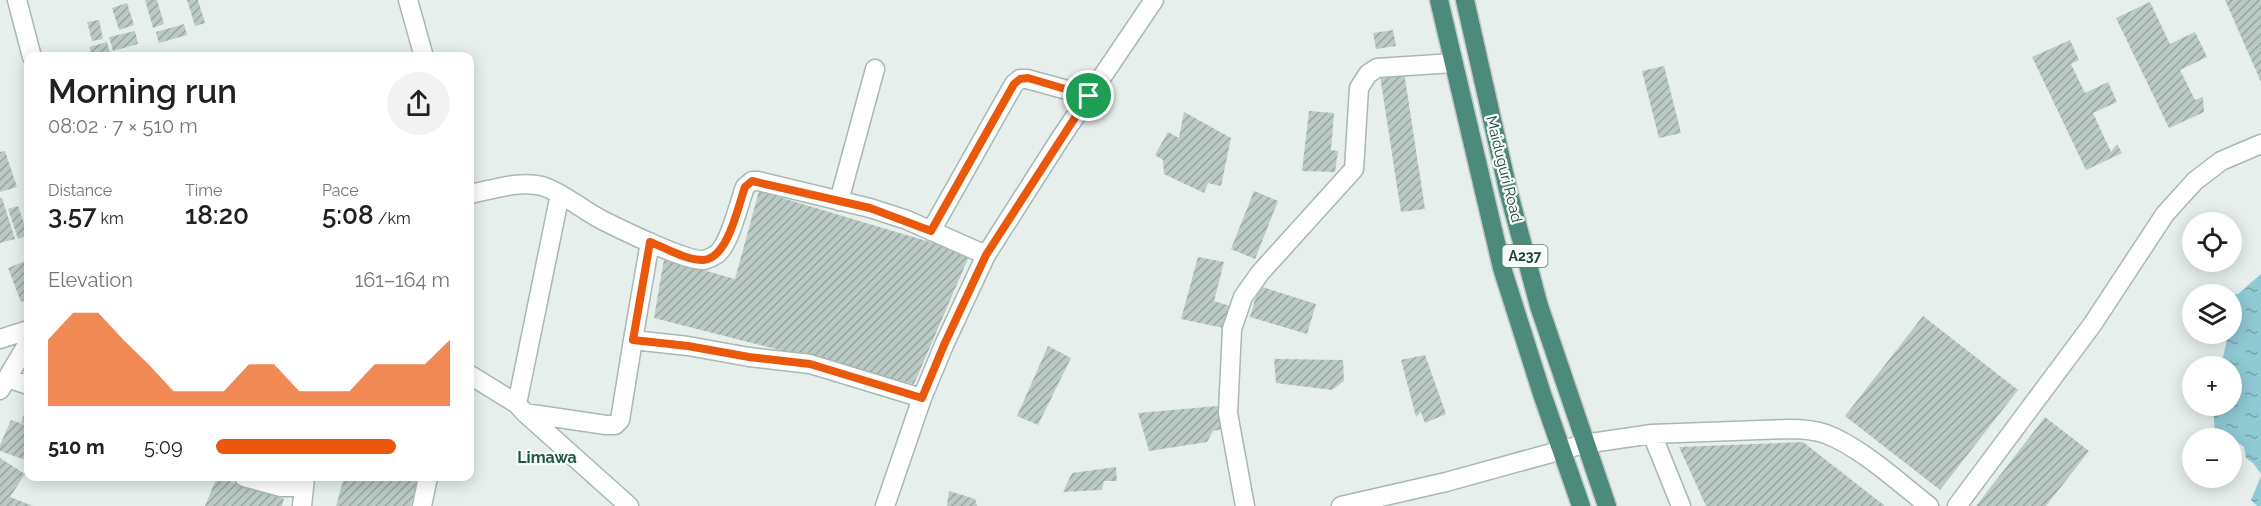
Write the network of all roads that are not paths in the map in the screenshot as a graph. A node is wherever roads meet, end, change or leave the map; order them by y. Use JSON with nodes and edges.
{"nodes":[{"id":1,"x":17,"y":0,"type":"edge"},
{"id":2,"x":408,"y":0,"type":"edge"},
{"id":3,"x":1154,"y":0,"type":"edge"},
{"id":4,"x":1439,"y":0,"type":"edge"},
{"id":5,"x":1465,"y":0,"type":"edge"},
{"id":6,"x":31,"y":52,"type":"edge"},
{"id":7,"x":423,"y":52,"type":"edge"},
{"id":8,"x":1453,"y":63,"type":"junction"},
{"id":9,"x":875,"y":69,"type":"dead end"},
{"id":10,"x":1089,"y":96,"type":"junction"},
{"id":11,"x":2261,"y":144,"type":"edge"},
{"id":12,"x":474,"y":193,"type":"edge"},
{"id":13,"x":560,"y":194,"type":"junction"},
{"id":14,"x":838,"y":201,"type":"junction"},
{"id":15,"x":931,"y":231,"type":"junction"},
{"id":16,"x":650,"y":242,"type":"junction"},
{"id":17,"x":986,"y":255,"type":"junction"},
{"id":18,"x":24,"y":331,"type":"edge"},
{"id":19,"x":0,"y":339,"type":"edge"},
{"id":20,"x":633,"y":340,"type":"junction"},
{"id":21,"x":24,"y":350,"type":"edge"},
{"id":22,"x":474,"y":378,"type":"edge"},
{"id":23,"x":4,"y":384,"type":"edge"},
{"id":24,"x":24,"y":386,"type":"edge"},
{"id":25,"x":922,"y":398,"type":"junction"},
{"id":26,"x":521,"y":408,"type":"junction"},
{"id":27,"x":1652,"y":434,"type":"junction"},
{"id":28,"x":1584,"y":444,"type":"junction"},
{"id":29,"x":1561,"y":450,"type":"junction"},
{"id":30,"x":259,"y":481,"type":"edge"},
{"id":31,"x":427,"y":481,"type":"edge"},
{"id":32,"x":305,"y":482,"type":"edge"},
{"id":33,"x":302,"y":506,"type":"edge"},
{"id":34,"x":422,"y":506,"type":"edge"},
{"id":35,"x":629,"y":506,"type":"edge"},
{"id":36,"x":885,"y":506,"type":"edge"},
{"id":37,"x":1245,"y":506,"type":"edge"},
{"id":38,"x":1341,"y":506,"type":"edge"},
{"id":39,"x":1581,"y":506,"type":"edge"},
{"id":40,"x":1607,"y":506,"type":"edge"},
{"id":41,"x":1681,"y":506,"type":"edge"},
{"id":42,"x":1929,"y":506,"type":"edge"},
{"id":43,"x":1957,"y":506,"type":"edge"}],
"edges":[{"from":1,"to":6,"type":"street"},
{"from":2,"to":7,"type":"street"},
{"from":3,"to":10,"type":"street"},
{"from":4,"to":8,"type":"highway","name":"Maiduguri Road","number":"A237"},
{"from":5,"to":28,"type":"highway","name":"Maiduguri Road","number":"A237"},
{"from":8,"to":29,"type":"highway","name":"Maiduguri Road","number":"A237"},
{"from":8,"to":37,"type":"street"},
{"from":9,"to":14,"type":"street"},
{"from":10,"to":15,"type":"street"},
{"from":10,"to":17,"type":"street"},
{"from":11,"to":43,"type":"street"},
{"from":12,"to":13,"type":"street"},
{"from":13,"to":16,"type":"street"},
{"from":13,"to":26,"type":"street"},
{"from":14,"to":15,"type":"street"},
{"from":14,"to":16,"type":"street"},
{"from":15,"to":17,"type":"street"},
{"from":16,"to":20,"type":"street"},
{"from":17,"to":25,"type":"street"},
{"from":18,"to":19,"type":"street"},
{"from":20,"to":25,"type":"street"},
{"from":20,"to":26,"type":"street"},
{"from":21,"to":23,"type":"street"},
{"from":22,"to":26,"type":"street"},
{"from":23,"to":24,"type":"street"},
{"from":25,"to":36,"type":"street"},
{"from":26,"to":35,"type":"street"},
{"from":27,"to":28,"type":"street"},
{"from":27,"to":41,"type":"street"},
{"from":27,"to":42,"type":"street"},
{"from":28,"to":29,"type":"street"},
{"from":28,"to":40,"type":"highway","name":"Maiduguri Road","number":"A237"},
{"from":29,"to":38,"type":"street"},
{"from":29,"to":39,"type":"highway","name":"Maiduguri Road","number":"A237"},
{"from":30,"to":32,"type":"street"},
{"from":31,"to":34,"type":"street"},
{"from":32,"to":33,"type":"street"}]}
